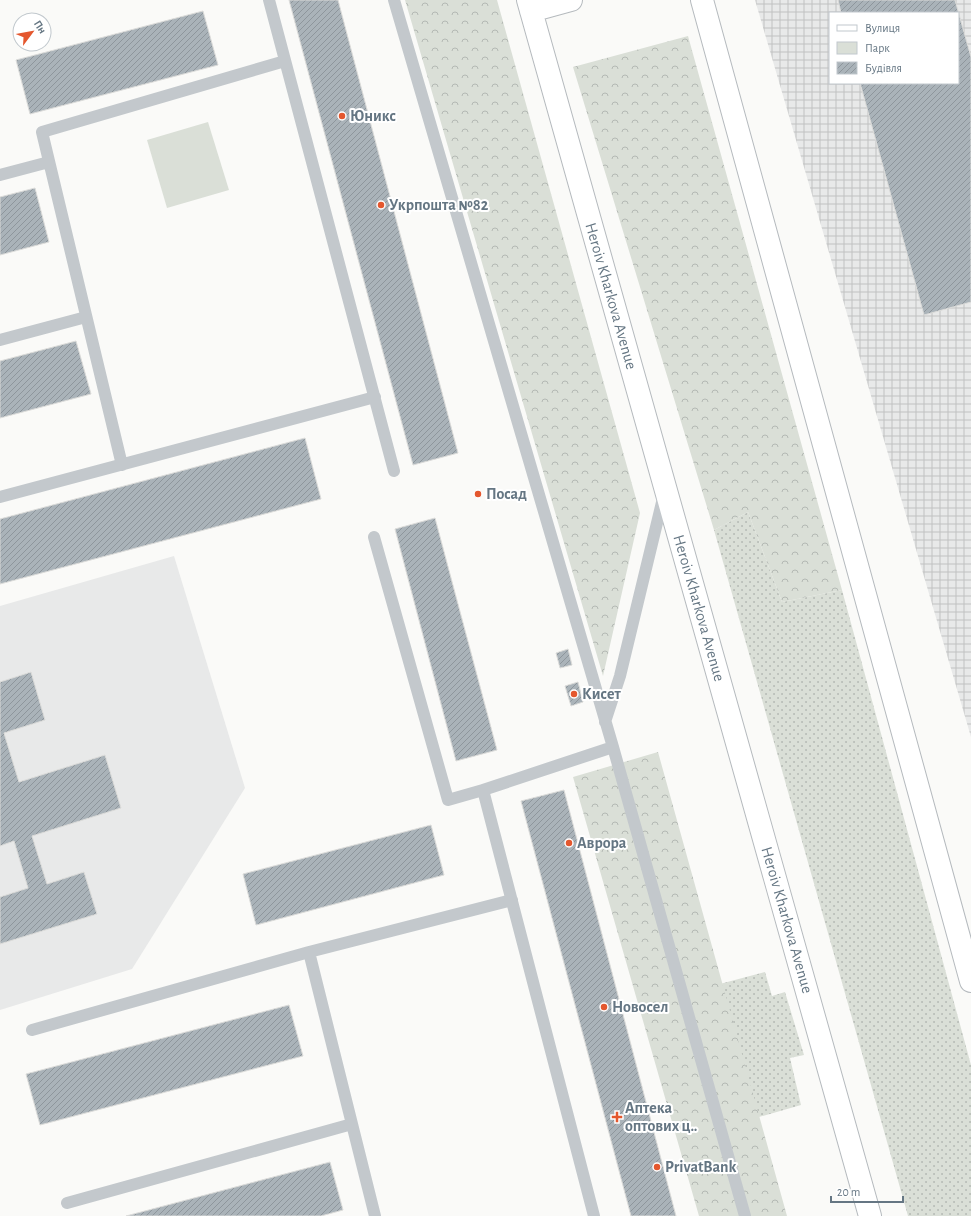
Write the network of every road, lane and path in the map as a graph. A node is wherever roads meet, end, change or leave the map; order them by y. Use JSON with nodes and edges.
{"nodes":[{"id":1,"x":269,"y":0,"type":"edge"},
{"id":2,"x":394,"y":0,"type":"edge"},
{"id":3,"x":571,"y":0,"type":"edge"},
{"id":4,"x":702,"y":0,"type":"edge"},
{"id":5,"x":529,"y":6,"type":"edge"},
{"id":6,"x":285,"y":61,"type":"junction"},
{"id":7,"x":49,"y":162,"type":"junction"},
{"id":8,"x":0,"y":175,"type":"edge"},
{"id":9,"x":86,"y":317,"type":"junction"},
{"id":10,"x":0,"y":340,"type":"edge"},
{"id":11,"x":375,"y":397,"type":"junction"},
{"id":12,"x":122,"y":465,"type":"junction"},
{"id":13,"x":394,"y":471,"type":"dead end"},
{"id":14,"x":665,"y":489,"type":"junction"},
{"id":15,"x":0,"y":497,"type":"edge"},
{"id":16,"x":374,"y":537,"type":"dead end"},
{"id":17,"x":605,"y":722,"type":"junction"},
{"id":18,"x":613,"y":747,"type":"junction"},
{"id":19,"x":483,"y":790,"type":"junction"},
{"id":20,"x":512,"y":900,"type":"junction"},
{"id":21,"x":309,"y":952,"type":"junction"},
{"id":22,"x":971,"y":981,"type":"edge"},
{"id":23,"x":32,"y":1030,"type":"dead end"},
{"id":24,"x":352,"y":1124,"type":"junction"},
{"id":25,"x":67,"y":1203,"type":"dead end"},
{"id":26,"x":376,"y":1216,"type":"edge"},
{"id":27,"x":594,"y":1216,"type":"edge"},
{"id":28,"x":745,"y":1216,"type":"edge"},
{"id":29,"x":870,"y":1216,"type":"edge"}],
"edges":[{"from":1,"to":6,"type":"lane"},
{"from":2,"to":17,"type":"lane"},
{"from":3,"to":5,"type":"main road"},
{"from":4,"to":22,"type":"main road"},
{"from":5,"to":14,"type":"main road","name":"Heroiv Kharkova Avenue"},
{"from":6,"to":7,"type":"lane"},
{"from":6,"to":11,"type":"lane"},
{"from":7,"to":8,"type":"lane"},
{"from":7,"to":9,"type":"lane"},
{"from":9,"to":10,"type":"lane"},
{"from":9,"to":12,"type":"lane"},
{"from":11,"to":12,"type":"lane"},
{"from":11,"to":13,"type":"lane"},
{"from":12,"to":15,"type":"lane"},
{"from":14,"to":17,"type":"lane"},
{"from":14,"to":29,"type":"main road","name":"Heroiv Kharkova Avenue"},
{"from":16,"to":19,"type":"lane"},
{"from":17,"to":18,"type":"lane"},
{"from":18,"to":19,"type":"lane"},
{"from":18,"to":28,"type":"lane"},
{"from":19,"to":20,"type":"lane"},
{"from":20,"to":21,"type":"lane"},
{"from":20,"to":27,"type":"lane"},
{"from":21,"to":23,"type":"lane"},
{"from":21,"to":24,"type":"lane"},
{"from":24,"to":25,"type":"lane"},
{"from":24,"to":26,"type":"lane"}]}
